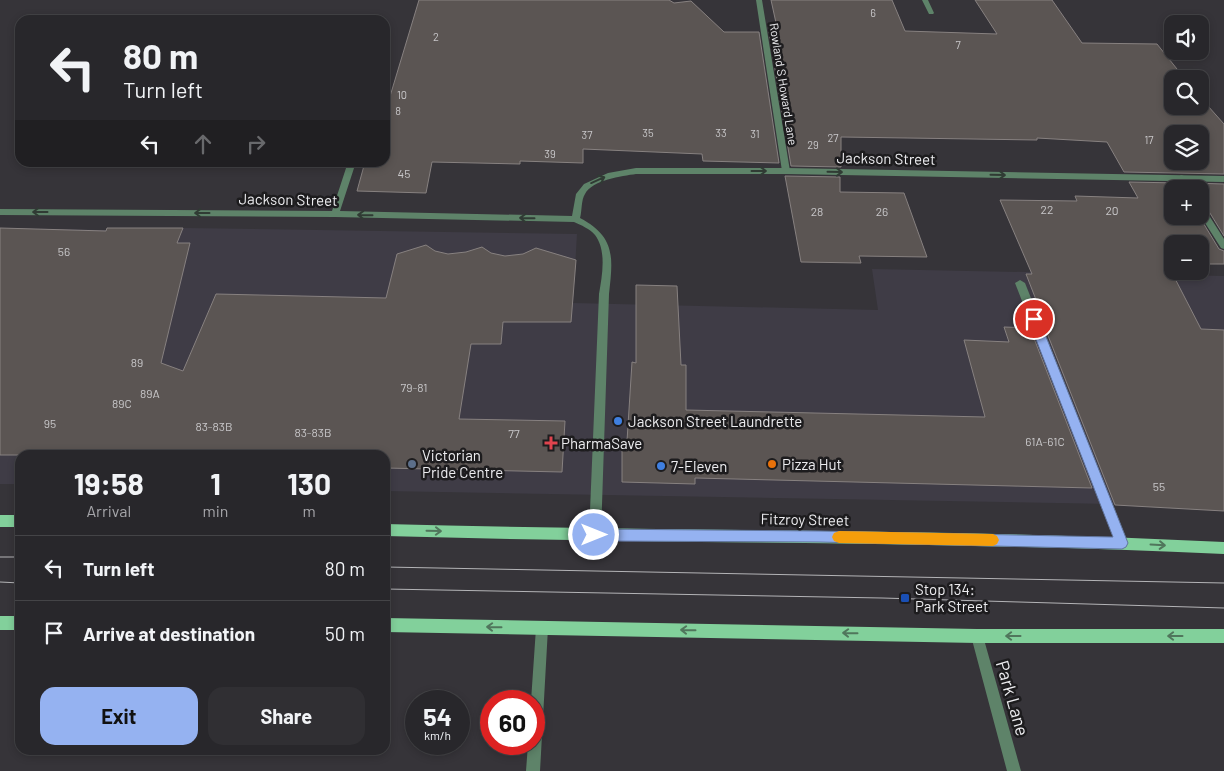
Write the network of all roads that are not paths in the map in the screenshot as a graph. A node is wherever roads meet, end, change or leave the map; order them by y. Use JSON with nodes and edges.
{"nodes":[{"id":1,"x":759,"y":0,"type":"edge"},
{"id":2,"x":925,"y":0,"type":"edge"},
{"id":3,"x":931,"y":13,"type":"dead end"},
{"id":4,"x":350,"y":167,"type":"edge"},
{"id":5,"x":786,"y":171,"type":"junction"},
{"id":6,"x":1181,"y":178,"type":"joint"},
{"id":7,"x":1224,"y":179,"type":"edge"},
{"id":8,"x":0,"y":212,"type":"edge"},
{"id":9,"x":335,"y":214,"type":"junction"},
{"id":10,"x":576,"y":219,"type":"junction"},
{"id":11,"x":1209,"y":222,"type":"edge"},
{"id":12,"x":1224,"y":246,"type":"edge"},
{"id":13,"x":1020,"y":283,"type":"dead end"},
{"id":14,"x":0,"y":521,"type":"edge"},
{"id":15,"x":15,"y":521,"type":"edge"},
{"id":16,"x":390,"y":530,"type":"edge"},
{"id":17,"x":594,"y":535,"type":"junction"},
{"id":18,"x":1122,"y":543,"type":"junction"},
{"id":19,"x":1224,"y":548,"type":"edge"},
{"id":20,"x":0,"y":623,"type":"edge"},
{"id":21,"x":15,"y":623,"type":"edge"},
{"id":22,"x":390,"y":625,"type":"edge"},
{"id":23,"x":542,"y":628,"type":"junction"},
{"id":24,"x":976,"y":636,"type":"junction"},
{"id":25,"x":1224,"y":636,"type":"edge"},
{"id":26,"x":533,"y":771,"type":"edge"},
{"id":27,"x":1014,"y":771,"type":"edge"}],
"edges":[{"from":1,"to":5,"type":"street","name":"Rowland S Howard Lane"},
{"from":2,"to":3,"type":"street"},
{"from":4,"to":9,"type":"street"},
{"from":5,"to":6,"type":"street","name":"Jackson Street","one_way":true},
{"from":10,"to":5,"type":"street","name":"Jackson Street","one_way":true},
{"from":6,"to":7,"type":"street","name":"Jackson Street"},
{"from":9,"to":8,"type":"street","name":"Jackson Street","one_way":true},
{"from":10,"to":9,"type":"street","name":"Jackson Street","one_way":true},
{"from":10,"to":17,"type":"street"},
{"from":11,"to":12,"type":"street"},
{"from":13,"to":18,"type":"street"},
{"from":14,"to":15,"type":"main road"},
{"from":16,"to":17,"type":"main road","name":"Fitzroy Street","one_way":true},
{"from":17,"to":18,"type":"main road","name":"Fitzroy Street"},
{"from":18,"to":19,"type":"main road","name":"Fitzroy Street","one_way":true},
{"from":20,"to":21,"type":"main road"},
{"from":23,"to":22,"type":"main road","one_way":true},
{"from":24,"to":23,"type":"main road","one_way":true},
{"from":23,"to":26,"type":"street"},
{"from":25,"to":24,"type":"main road","one_way":true},
{"from":24,"to":27,"type":"street","name":"Park Lane"}]}
